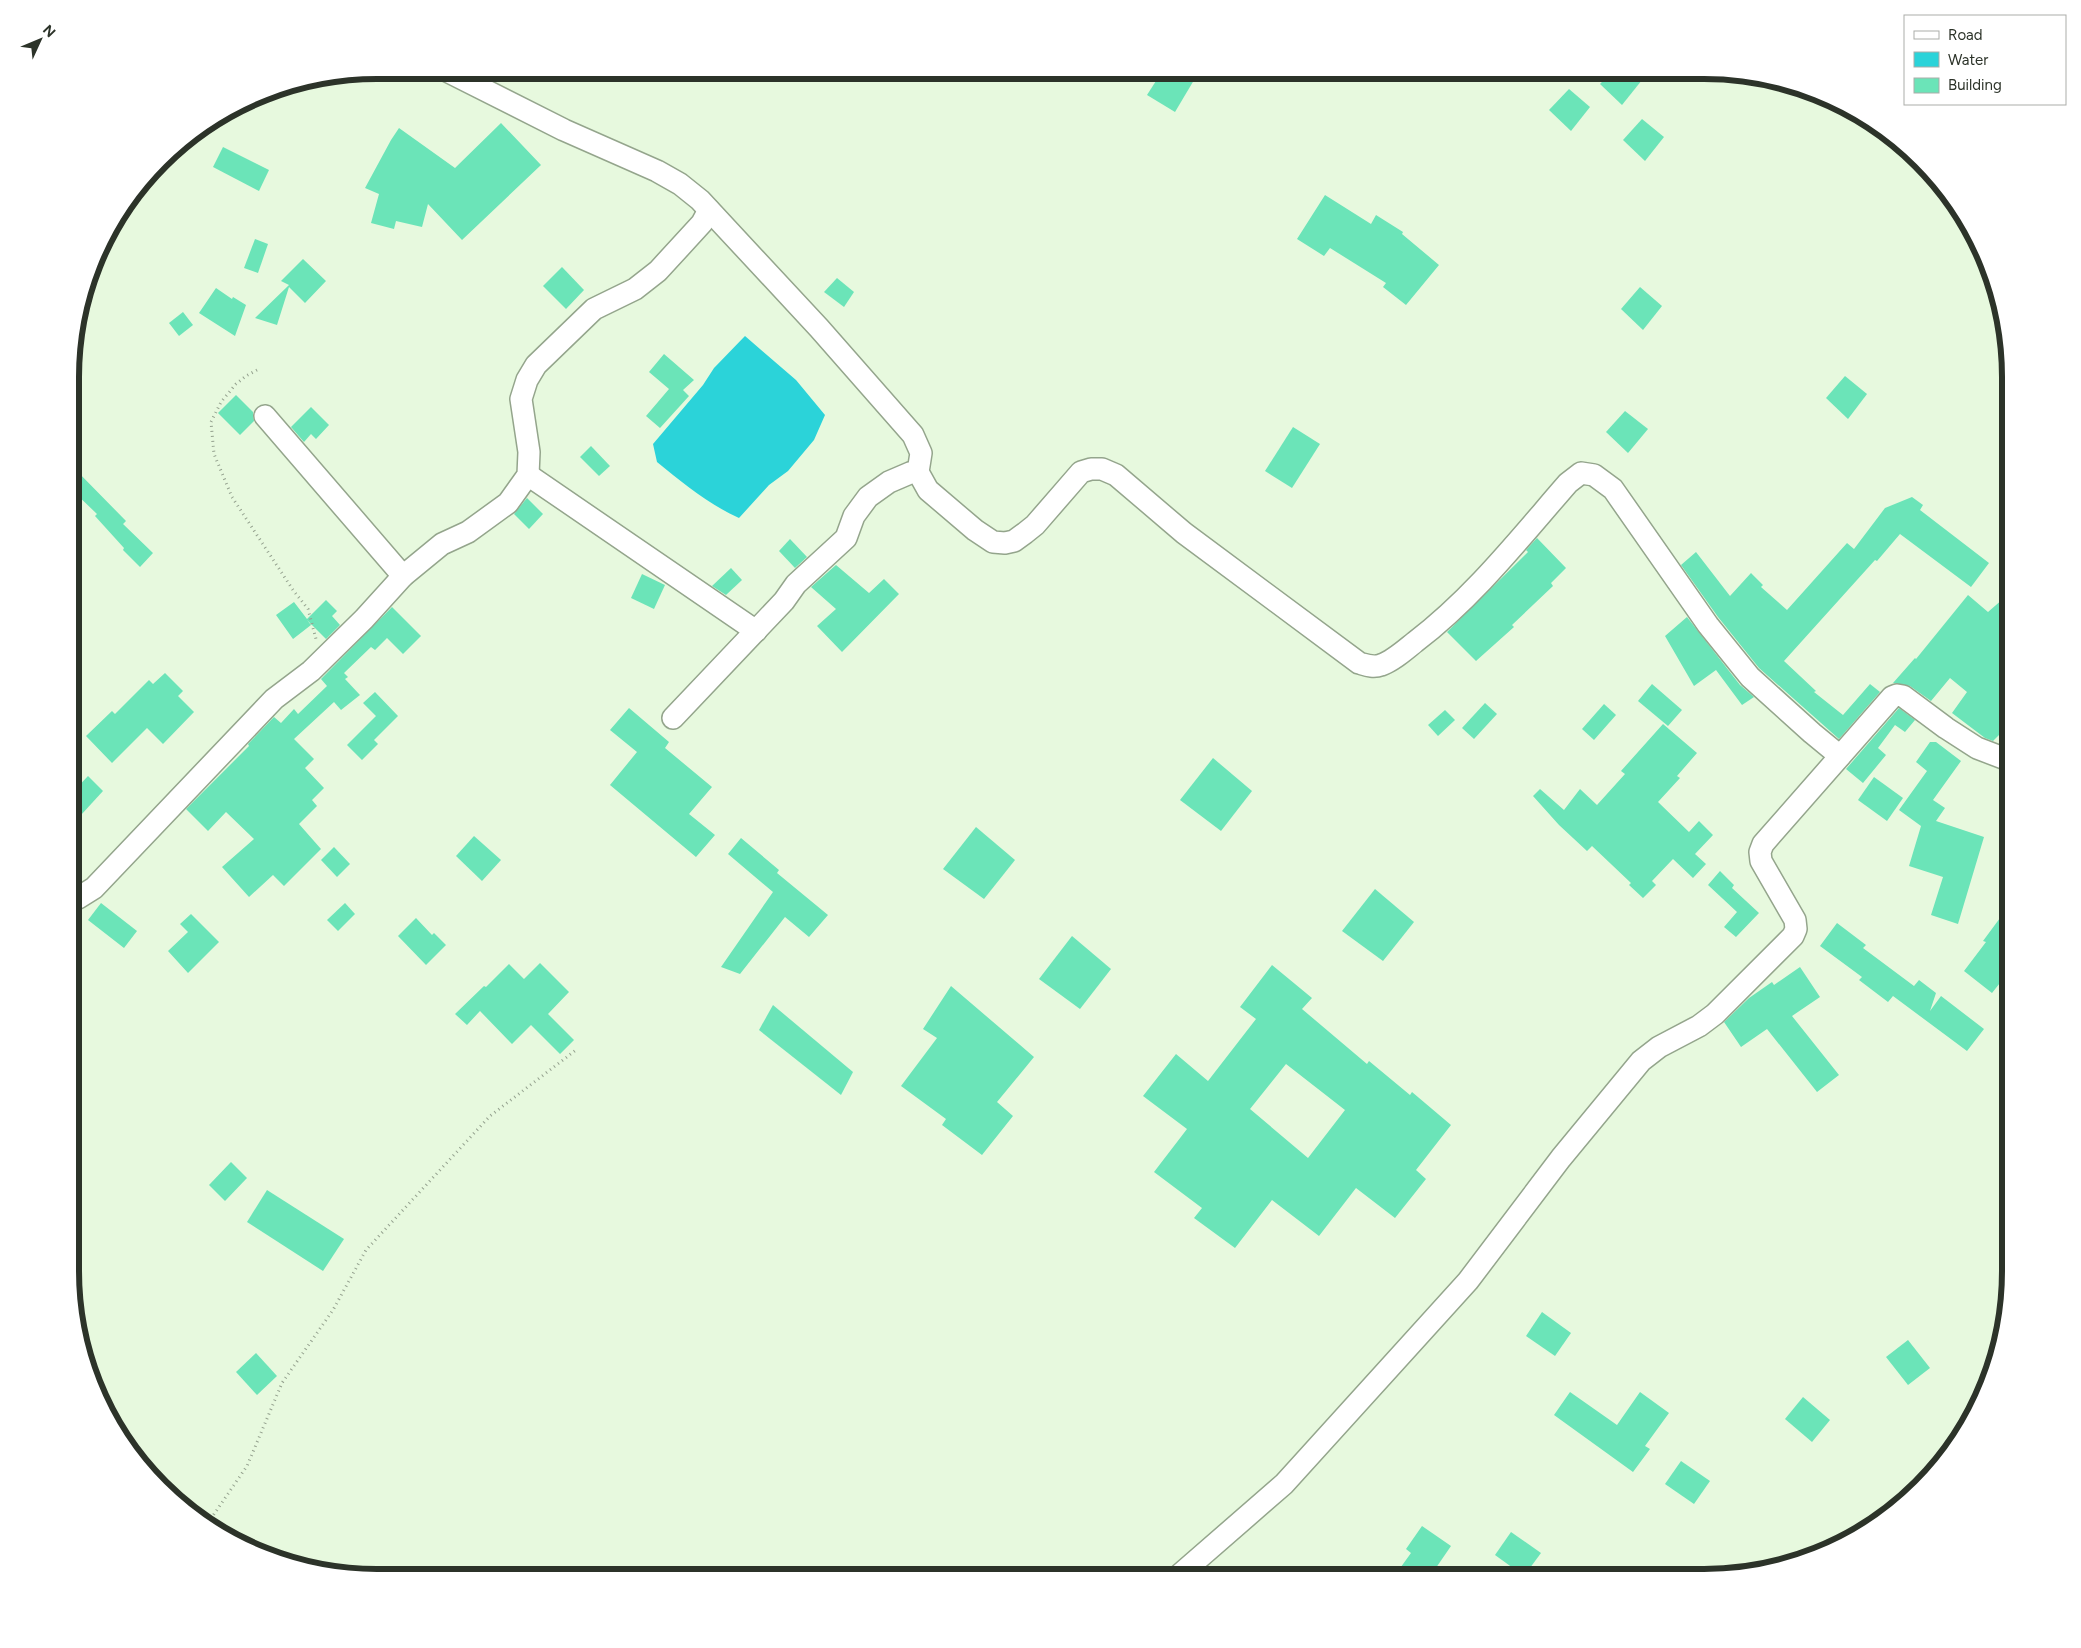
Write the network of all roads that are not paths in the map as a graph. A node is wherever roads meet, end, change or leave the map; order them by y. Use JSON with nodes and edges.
{"nodes":[{"id":1,"x":463,"y":79,"type":"edge"},
{"id":2,"x":709,"y":210,"type":"junction"},
{"id":3,"x":265,"y":416,"type":"dead end"},
{"id":4,"x":918,"y":472,"type":"junction"},
{"id":5,"x":528,"y":475,"type":"junction"},
{"id":6,"x":403,"y":576,"type":"junction"},
{"id":7,"x":756,"y":631,"type":"junction"},
{"id":8,"x":673,"y":718,"type":"dead end"},
{"id":9,"x":1840,"y":756,"type":"junction"},
{"id":10,"x":2002,"y":757,"type":"edge"},
{"id":11,"x":79,"y":897,"type":"edge"},
{"id":12,"x":1186,"y":1569,"type":"edge"}],
"edges":[{"from":1,"to":2,"type":"street"},
{"from":2,"to":4,"type":"street"},
{"from":2,"to":5,"type":"street"},
{"from":3,"to":6,"type":"street"},
{"from":4,"to":7,"type":"street"},
{"from":4,"to":9,"type":"street"},
{"from":5,"to":6,"type":"street"},
{"from":5,"to":7,"type":"street"},
{"from":6,"to":11,"type":"street"},
{"from":7,"to":8,"type":"street"},
{"from":9,"to":10,"type":"street"},
{"from":9,"to":12,"type":"street"}]}
